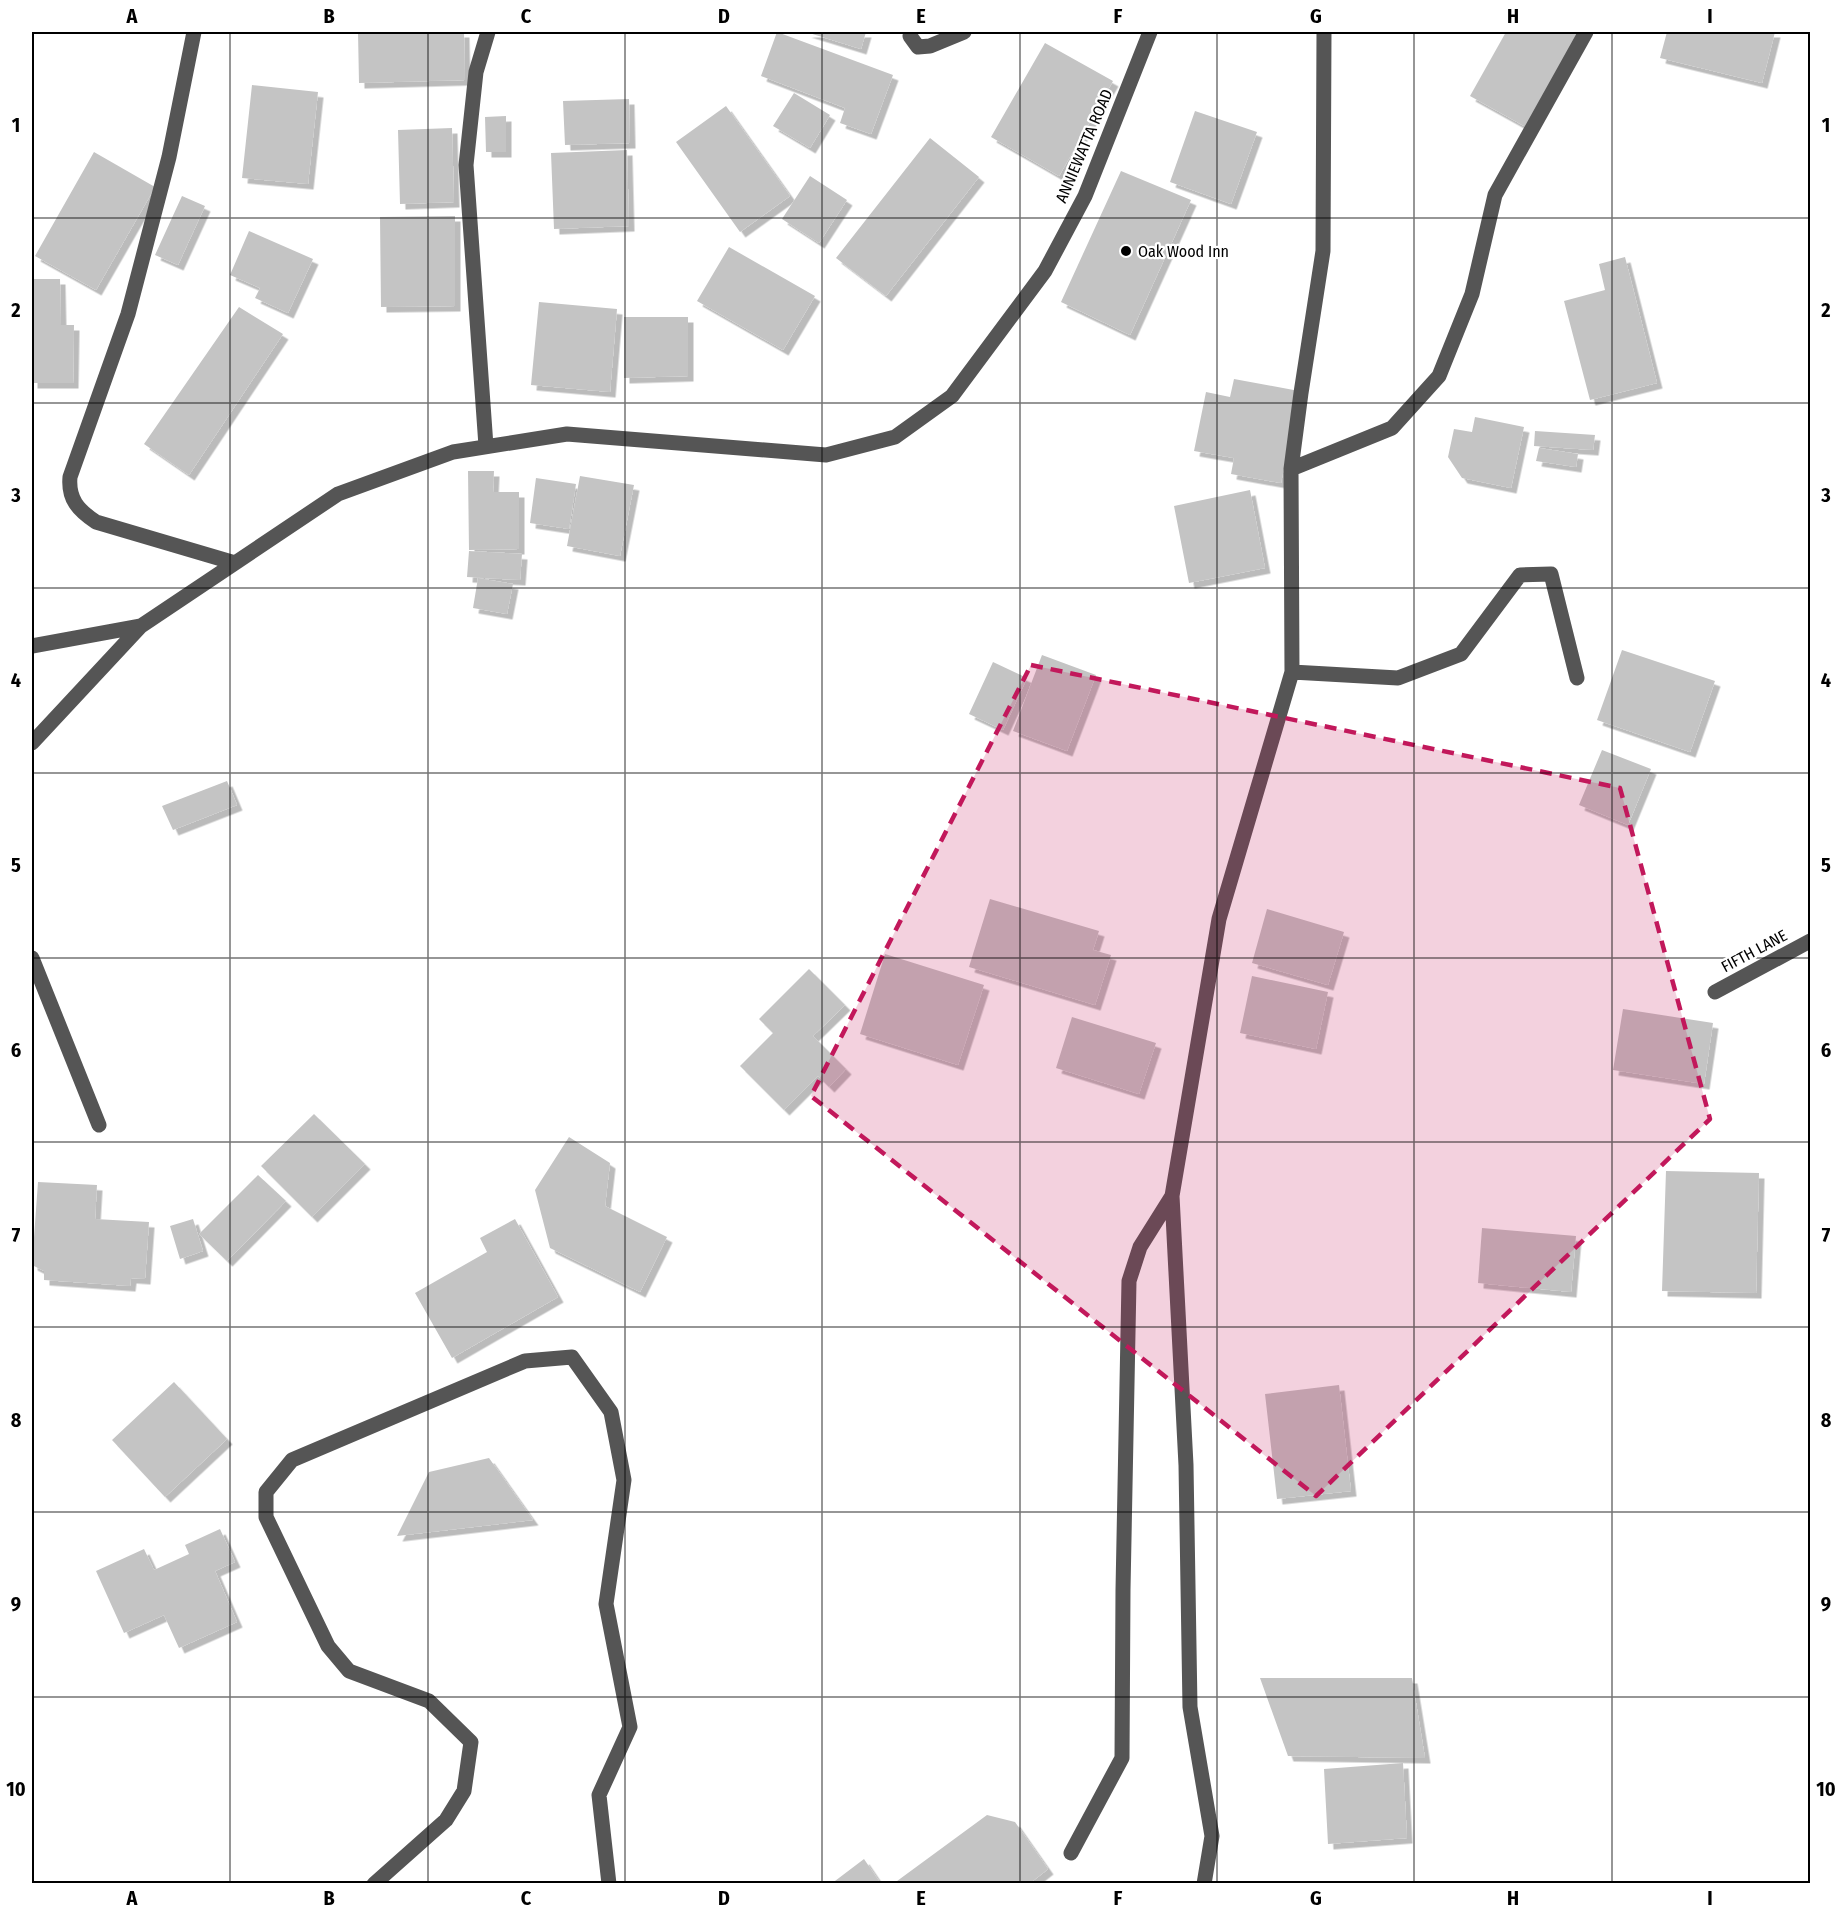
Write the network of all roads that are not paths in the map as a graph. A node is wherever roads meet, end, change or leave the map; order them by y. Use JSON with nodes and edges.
{"nodes":[{"id":1,"x":194,"y":32,"type":"edge"},
{"id":2,"x":488,"y":32,"type":"edge"},
{"id":3,"x":911,"y":32,"type":"edge"},
{"id":4,"x":964,"y":32,"type":"edge"},
{"id":5,"x":1150,"y":32,"type":"edge"},
{"id":6,"x":1323,"y":32,"type":"edge"},
{"id":7,"x":1586,"y":32,"type":"edge"},
{"id":8,"x":486,"y":446,"type":"junction"},
{"id":9,"x":1292,"y":469,"type":"junction"},
{"id":10,"x":235,"y":563,"type":"junction"},
{"id":11,"x":141,"y":626,"type":"junction"},
{"id":12,"x":32,"y":646,"type":"edge"},
{"id":13,"x":1293,"y":672,"type":"junction"},
{"id":14,"x":1577,"y":678,"type":"dead end"},
{"id":15,"x":32,"y":743,"type":"edge"},
{"id":16,"x":1810,"y":941,"type":"edge"},
{"id":17,"x":32,"y":958,"type":"edge"},
{"id":18,"x":1714,"y":992,"type":"dead end"},
{"id":19,"x":99,"y":1125,"type":"dead end"},
{"id":20,"x":1172,"y":1196,"type":"junction"},
{"id":21,"x":1071,"y":1853,"type":"dead end"},
{"id":22,"x":374,"y":1884,"type":"edge"},
{"id":23,"x":609,"y":1884,"type":"edge"},
{"id":24,"x":1204,"y":1884,"type":"edge"}],
"edges":[{"from":1,"to":10,"type":"street"},
{"from":2,"to":8,"type":"street"},
{"from":3,"to":4,"type":"street"},
{"from":5,"to":8,"type":"street","name":"ANNIEWATTA ROAD"},
{"from":6,"to":9,"type":"street"},
{"from":7,"to":9,"type":"street"},
{"from":8,"to":10,"type":"street","name":"ANNIEWATTA ROAD"},
{"from":9,"to":13,"type":"street"},
{"from":10,"to":11,"type":"street","name":"ANNIEWATTA ROAD"},
{"from":11,"to":12,"type":"street"},
{"from":11,"to":15,"type":"street"},
{"from":13,"to":14,"type":"street"},
{"from":13,"to":20,"type":"street"},
{"from":16,"to":18,"type":"street","name":"FIFTH LANE"},
{"from":17,"to":19,"type":"street"},
{"from":20,"to":21,"type":"street"},
{"from":20,"to":24,"type":"street"},
{"from":22,"to":23,"type":"street"}]}
